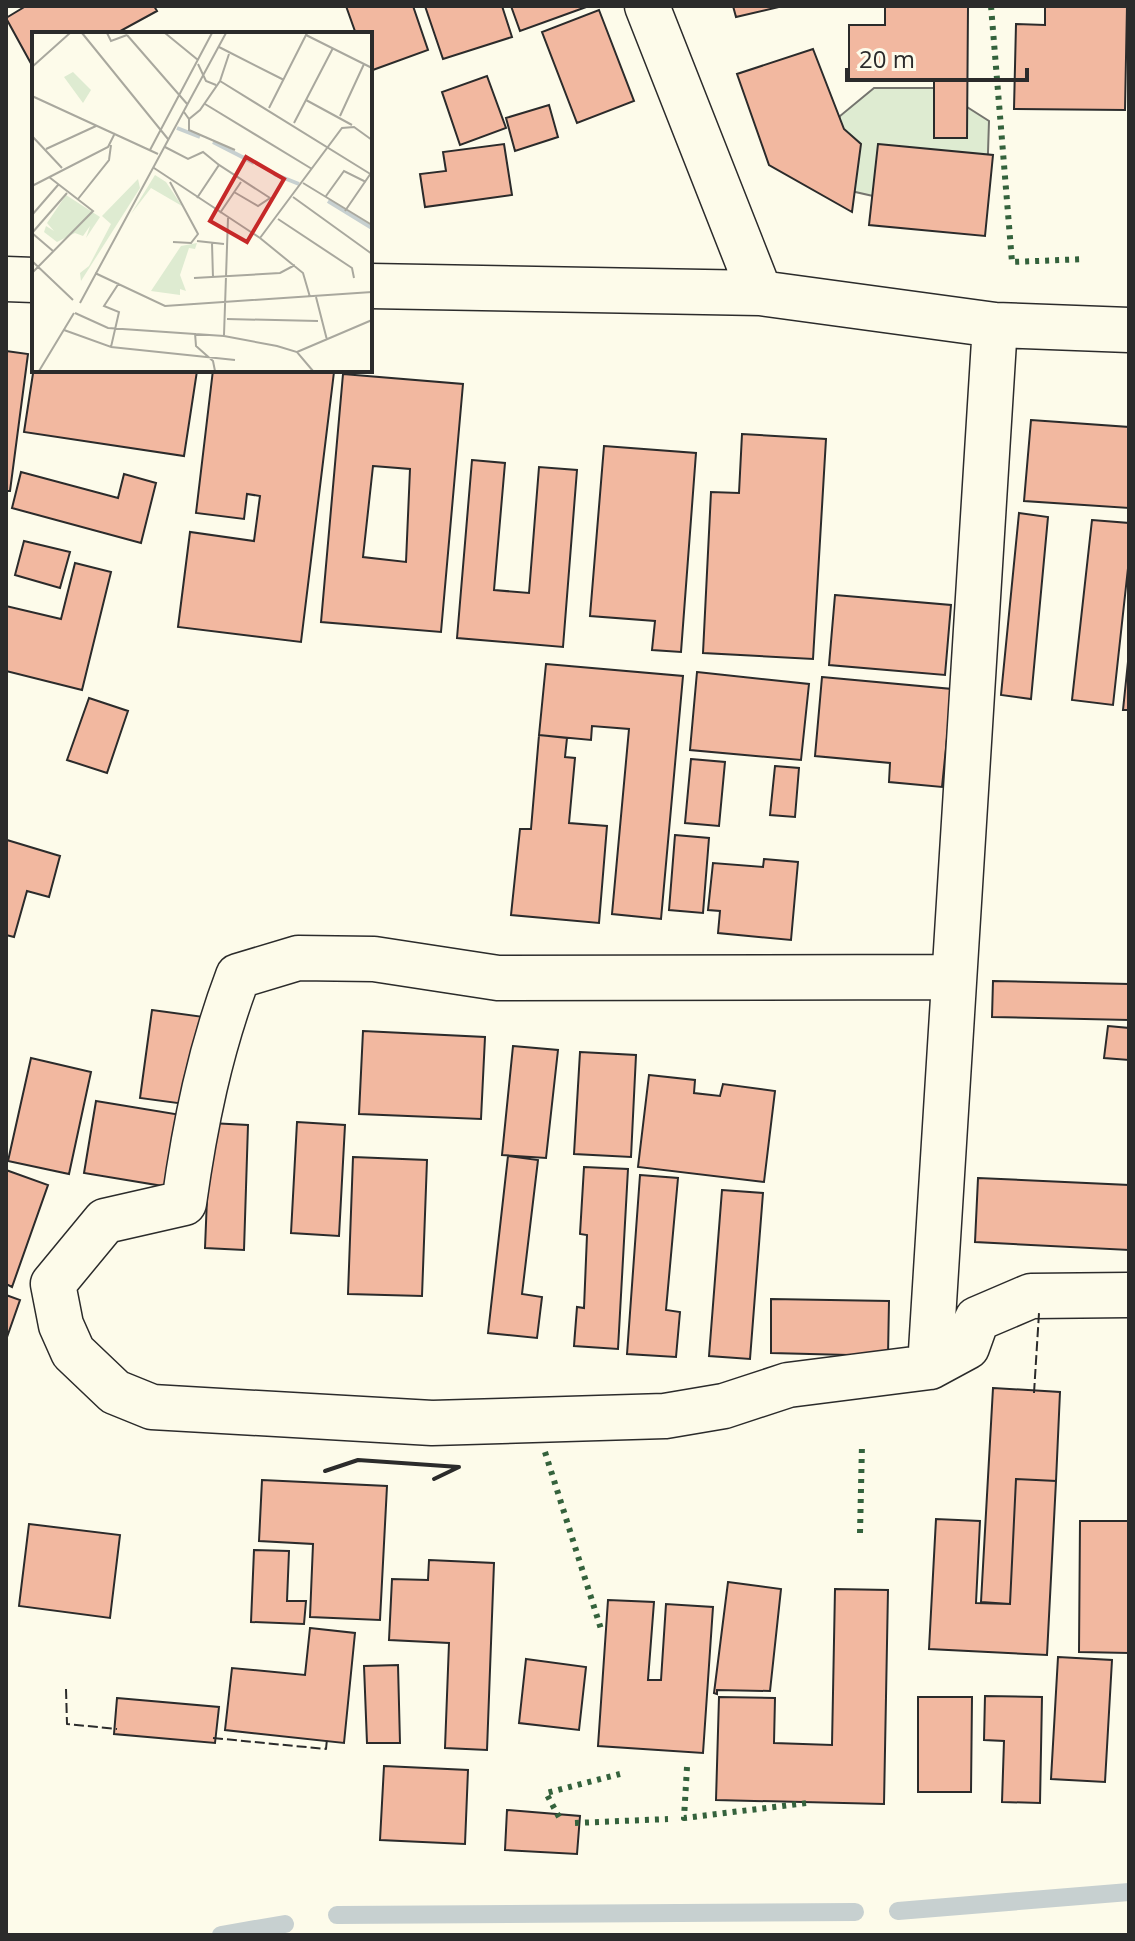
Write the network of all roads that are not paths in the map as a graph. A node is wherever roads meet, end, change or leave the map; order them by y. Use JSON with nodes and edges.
{"nodes":[{"id":1,"x":647,"y":6,"type":"edge"},
{"id":2,"x":6,"y":279,"type":"edge"},
{"id":3,"x":32,"y":280,"type":"edge"},
{"id":4,"x":372,"y":286,"type":"edge"},
{"id":5,"x":760,"y":293,"type":"junction"},
{"id":6,"x":995,"y":325,"type":"junction"},
{"id":7,"x":1129,"y":330,"type":"edge"},
{"id":8,"x":953,"y":977,"type":"junction"},
{"id":9,"x":1129,"y":1295,"type":"edge"},
{"id":10,"x":930,"y":1367,"type":"junction"}],
"edges":[{"from":1,"to":5,"type":"street"},
{"from":2,"to":3,"type":"street"},
{"from":4,"to":5,"type":"street"},
{"from":5,"to":6,"type":"street"},
{"from":6,"to":7,"type":"street"},
{"from":6,"to":8,"type":"street"},
{"from":8,"to":10,"type":"street"},
{"from":8,"to":10,"type":"street"},
{"from":9,"to":10,"type":"street"}]}
